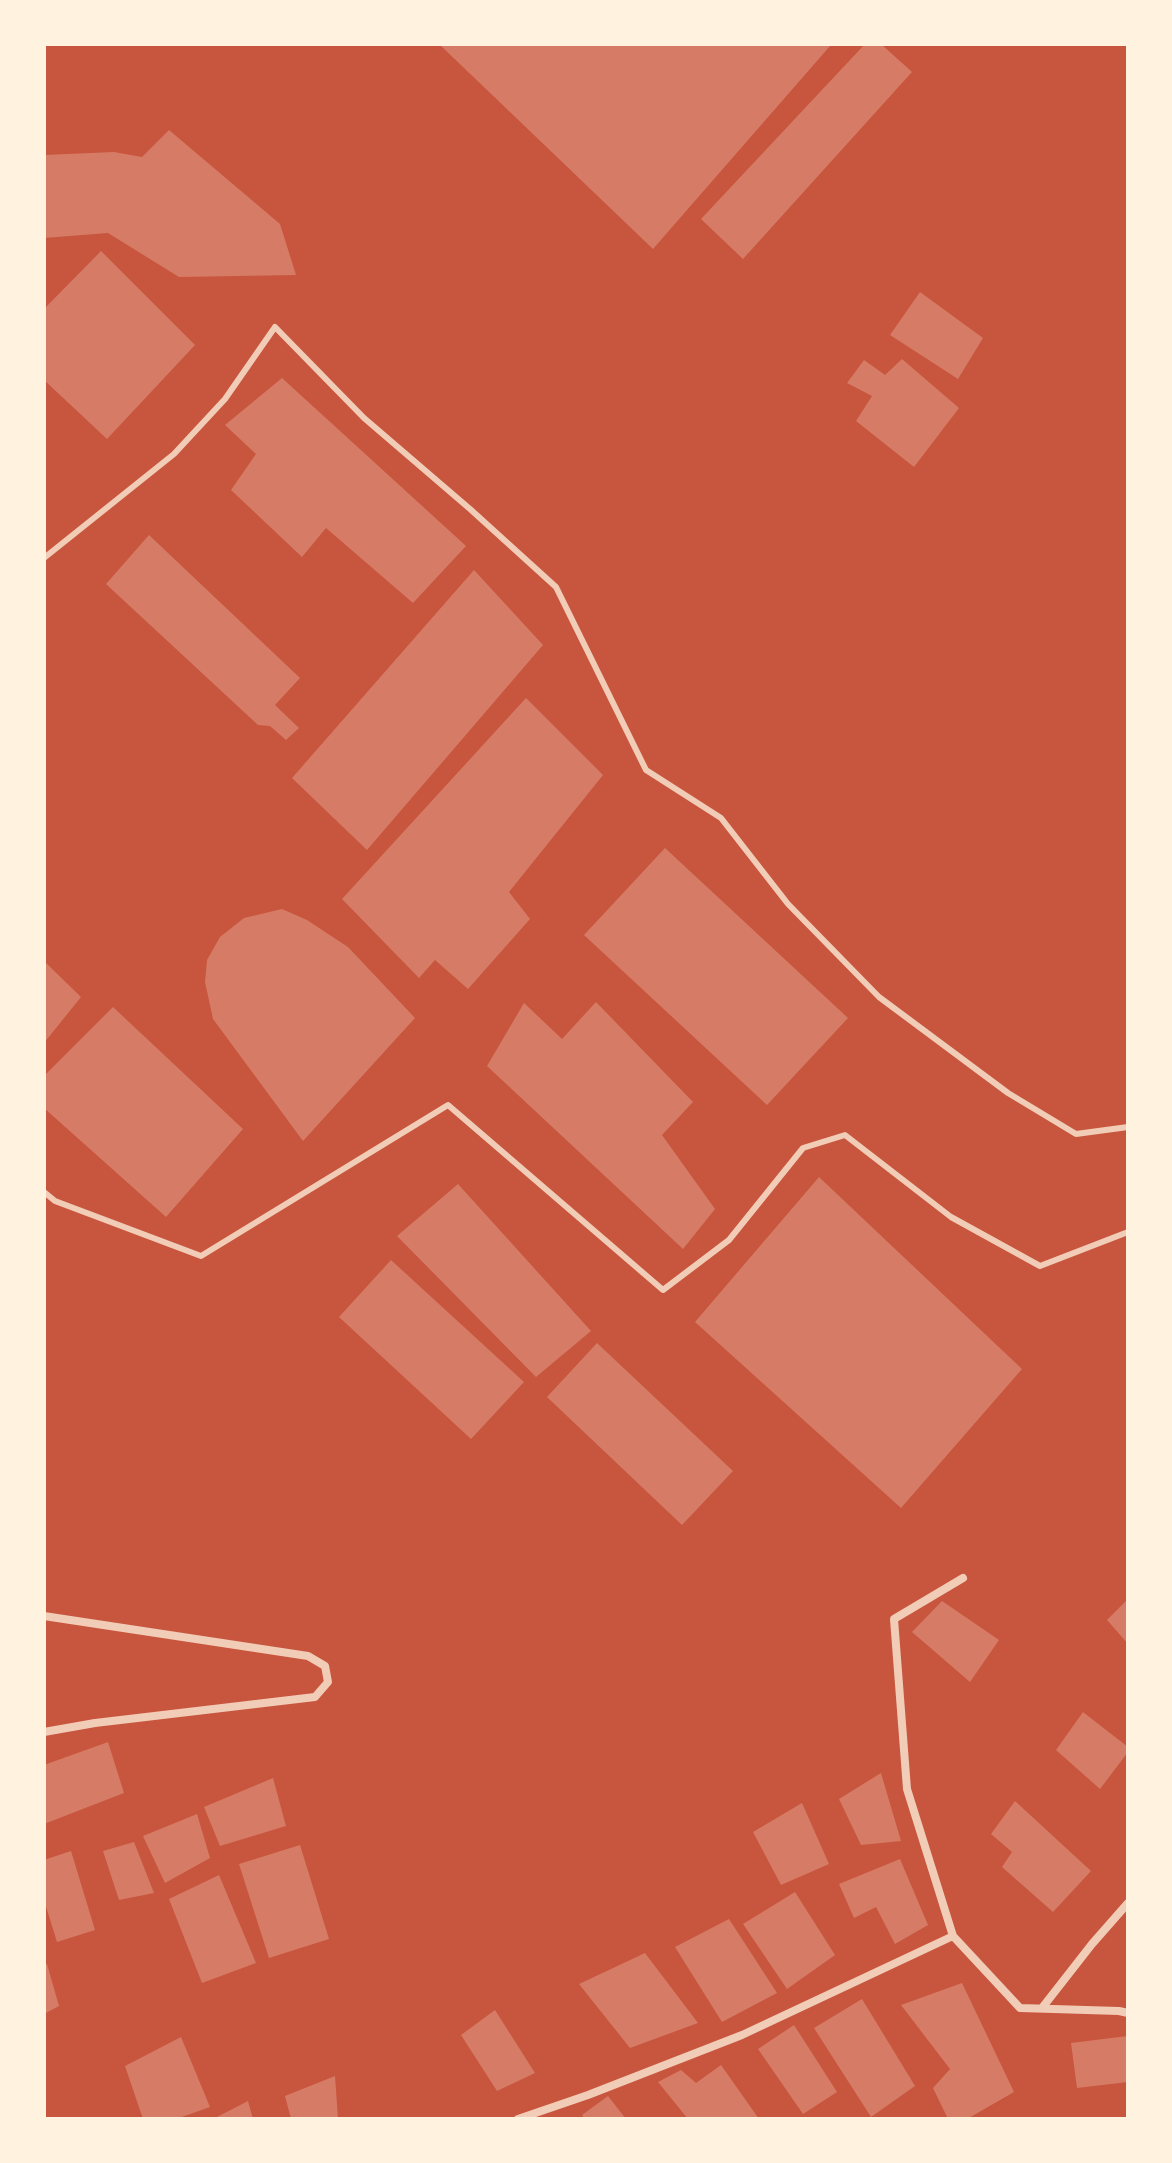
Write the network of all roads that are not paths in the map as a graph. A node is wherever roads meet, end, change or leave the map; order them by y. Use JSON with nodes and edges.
{"nodes":[{"id":1,"x":44,"y":558,"type":"edge"},
{"id":2,"x":1128,"y":1127,"type":"edge"},
{"id":3,"x":44,"y":1192,"type":"edge"},
{"id":4,"x":1128,"y":1232,"type":"edge"},
{"id":5,"x":963,"y":1578,"type":"dead end"},
{"id":6,"x":44,"y":1616,"type":"edge"},
{"id":7,"x":44,"y":1732,"type":"edge"},
{"id":8,"x":1128,"y":1903,"type":"edge"},
{"id":9,"x":953,"y":1936,"type":"junction"},
{"id":10,"x":1042,"y":2008,"type":"junction"},
{"id":11,"x":1128,"y":2013,"type":"edge"},
{"id":12,"x":518,"y":2119,"type":"edge"}],
"edges":[{"from":1,"to":2,"type":"lane"},
{"from":3,"to":4,"type":"lane"},
{"from":5,"to":9,"type":"street"},
{"from":6,"to":7,"type":"street"},
{"from":8,"to":10,"type":"street"},
{"from":9,"to":10,"type":"street"},
{"from":9,"to":12,"type":"street"},
{"from":10,"to":11,"type":"street"}]}
